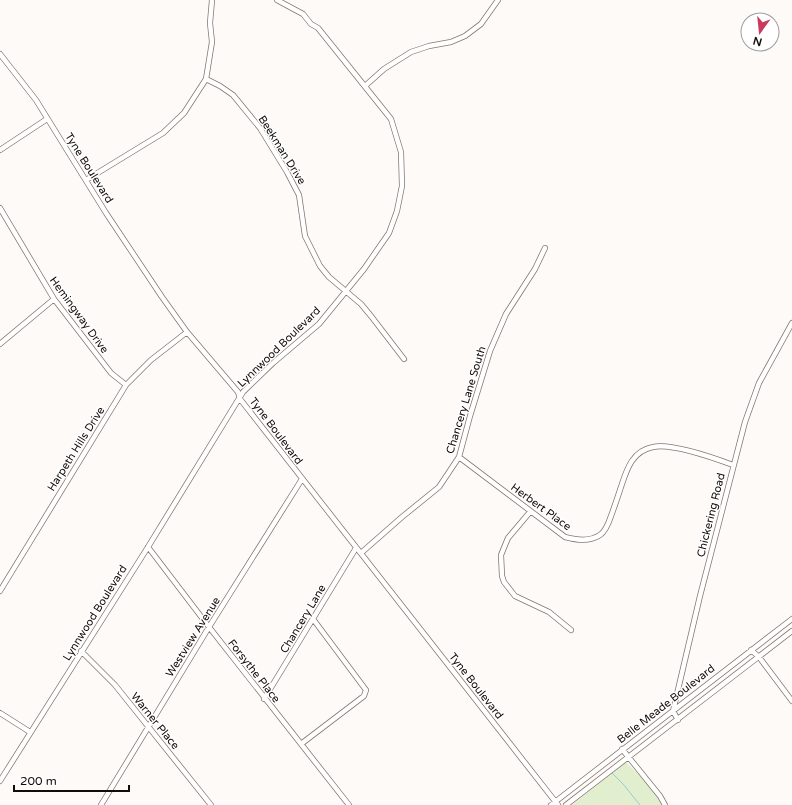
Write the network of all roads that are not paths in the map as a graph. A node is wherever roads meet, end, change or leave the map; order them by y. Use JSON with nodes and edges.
{"nodes":[{"id":1,"x":212,"y":0,"type":"edge"},
{"id":2,"x":277,"y":0,"type":"edge"},
{"id":3,"x":498,"y":0,"type":"edge"},
{"id":4,"x":0,"y":54,"type":"edge"},
{"id":5,"x":206,"y":79,"type":"junction"},
{"id":6,"x":365,"y":86,"type":"junction"},
{"id":7,"x":47,"y":119,"type":"junction"},
{"id":8,"x":0,"y":150,"type":"edge"},
{"id":9,"x":86,"y":180,"type":"junction"},
{"id":10,"x":0,"y":208,"type":"edge"},
{"id":11,"x":546,"y":248,"type":"dead end"},
{"id":12,"x":347,"y":291,"type":"junction"},
{"id":13,"x":54,"y":298,"type":"junction"},
{"id":14,"x":792,"y":323,"type":"edge"},
{"id":15,"x":187,"y":332,"type":"junction"},
{"id":16,"x":0,"y":344,"type":"edge"},
{"id":17,"x":404,"y":359,"type":"dead end"},
{"id":18,"x":126,"y":385,"type":"junction"},
{"id":19,"x":240,"y":398,"type":"junction"},
{"id":20,"x":459,"y":457,"type":"junction"},
{"id":21,"x":733,"y":465,"type":"junction"},
{"id":22,"x":302,"y":479,"type":"junction"},
{"id":23,"x":530,"y":512,"type":"junction"},
{"id":24,"x":148,"y":547,"type":"junction"},
{"id":25,"x":356,"y":548,"type":"junction"},
{"id":26,"x":361,"y":553,"type":"junction"},
{"id":27,"x":0,"y":591,"type":"edge"},
{"id":28,"x":312,"y":619,"type":"junction"},
{"id":29,"x":792,"y":619,"type":"edge"},
{"id":30,"x":209,"y":627,"type":"junction"},
{"id":31,"x":571,"y":630,"type":"dead end"},
{"id":32,"x":792,"y":631,"type":"edge"},
{"id":33,"x":751,"y":650,"type":"junction"},
{"id":34,"x":81,"y":651,"type":"junction"},
{"id":35,"x":759,"y":657,"type":"junction"},
{"id":36,"x":264,"y":699,"type":"junction"},
{"id":37,"x":792,"y":701,"type":"edge"},
{"id":38,"x":673,"y":711,"type":"junction"},
{"id":39,"x":0,"y":713,"type":"edge"},
{"id":40,"x":678,"y":720,"type":"junction"},
{"id":41,"x":148,"y":726,"type":"junction"},
{"id":42,"x":30,"y":732,"type":"junction"},
{"id":43,"x":301,"y":744,"type":"junction"},
{"id":44,"x":622,"y":749,"type":"junction"},
{"id":45,"x":629,"y":757,"type":"junction"},
{"id":46,"x":0,"y":781,"type":"edge"},
{"id":47,"x":554,"y":804,"type":"edge"},
{"id":48,"x":101,"y":805,"type":"edge"},
{"id":49,"x":211,"y":805,"type":"edge"},
{"id":50,"x":349,"y":805,"type":"edge"},
{"id":51,"x":566,"y":805,"type":"edge"},
{"id":52,"x":665,"y":805,"type":"edge"}],
"edges":[{"from":1,"to":5,"type":"street"},
{"from":2,"to":6,"type":"street","name":"Lynnwood Boulevard"},
{"from":3,"to":6,"type":"street"},
{"from":4,"to":7,"type":"street","name":"Tyne Boulevard"},
{"from":5,"to":9,"type":"street"},
{"from":5,"to":12,"type":"street","name":"Beekman Drive"},
{"from":6,"to":12,"type":"street","name":"Lynnwood Boulevard"},
{"from":7,"to":8,"type":"street"},
{"from":7,"to":9,"type":"street","name":"Tyne Boulevard"},
{"from":9,"to":15,"type":"street","name":"Tyne Boulevard"},
{"from":10,"to":13,"type":"street","name":"Hemingway Drive"},
{"from":11,"to":20,"type":"street","name":"Chancery Lane South"},
{"from":12,"to":17,"type":"street","name":"Beekman Drive"},
{"from":12,"to":19,"type":"street","name":"Lynnwood Boulevard"},
{"from":13,"to":16,"type":"street"},
{"from":13,"to":18,"type":"street","name":"Hemingway Drive"},
{"from":14,"to":21,"type":"street","name":"Chickering Road"},
{"from":15,"to":18,"type":"street","name":"Harpeth Hills Drive"},
{"from":15,"to":19,"type":"street","name":"Tyne Boulevard"},
{"from":18,"to":27,"type":"street","name":"Harpeth Hills Drive"},
{"from":19,"to":22,"type":"street","name":"Tyne Boulevard"},
{"from":19,"to":24,"type":"street","name":"Lynnwood Boulevard"},
{"from":20,"to":23,"type":"street","name":"Herbert Place"},
{"from":20,"to":26,"type":"street","name":"Chancery Lane South"},
{"from":21,"to":23,"type":"street","name":"Herbert Place"},
{"from":21,"to":38,"type":"street","name":"Chickering Road"},
{"from":22,"to":25,"type":"street","name":"Tyne Boulevard"},
{"from":22,"to":30,"type":"street","name":"Westview Avenue"},
{"from":23,"to":31,"type":"street"},
{"from":24,"to":30,"type":"street","name":"Forsythe Place"},
{"from":24,"to":34,"type":"street","name":"Lynnwood Boulevard"},
{"from":25,"to":26,"type":"street","name":"Tyne Boulevard"},
{"from":25,"to":28,"type":"street","name":"Chancery Lane"},
{"from":26,"to":47,"type":"street","name":"Tyne Boulevard"},
{"from":28,"to":36,"type":"street","name":"Chancery Lane"},
{"from":28,"to":43,"type":"street"},
{"from":29,"to":33,"type":"street","name":"Belle Meade Boulevard"},
{"from":30,"to":36,"type":"street","name":"Forsythe Place"},
{"from":30,"to":41,"type":"street","name":"Westview Avenue"},
{"from":32,"to":35,"type":"street","name":"Belle Meade Boulevard"},
{"from":33,"to":35,"type":"street"},
{"from":33,"to":38,"type":"street","name":"Belle Meade Boulevard"},
{"from":34,"to":41,"type":"street","name":"Warner Place"},
{"from":34,"to":42,"type":"street","name":"Lynnwood Boulevard"},
{"from":35,"to":37,"type":"street"},
{"from":35,"to":40,"type":"street","name":"Belle Meade Boulevard"},
{"from":36,"to":43,"type":"street","name":"Forsythe Place"},
{"from":38,"to":40,"type":"street"},
{"from":38,"to":44,"type":"street","name":"Belle Meade Boulevard"},
{"from":39,"to":42,"type":"street"},
{"from":40,"to":45,"type":"street","name":"Belle Meade Boulevard"},
{"from":41,"to":48,"type":"street","name":"Westview Avenue"},
{"from":41,"to":49,"type":"street","name":"Warner Place"},
{"from":42,"to":46,"type":"street","name":"Lynnwood Boulevard"},
{"from":43,"to":50,"type":"street","name":"Forsythe Place"},
{"from":44,"to":45,"type":"street"},
{"from":44,"to":47,"type":"street","name":"Belle Meade Boulevard"},
{"from":45,"to":51,"type":"street","name":"Belle Meade Boulevard"},
{"from":45,"to":52,"type":"street"}]}
